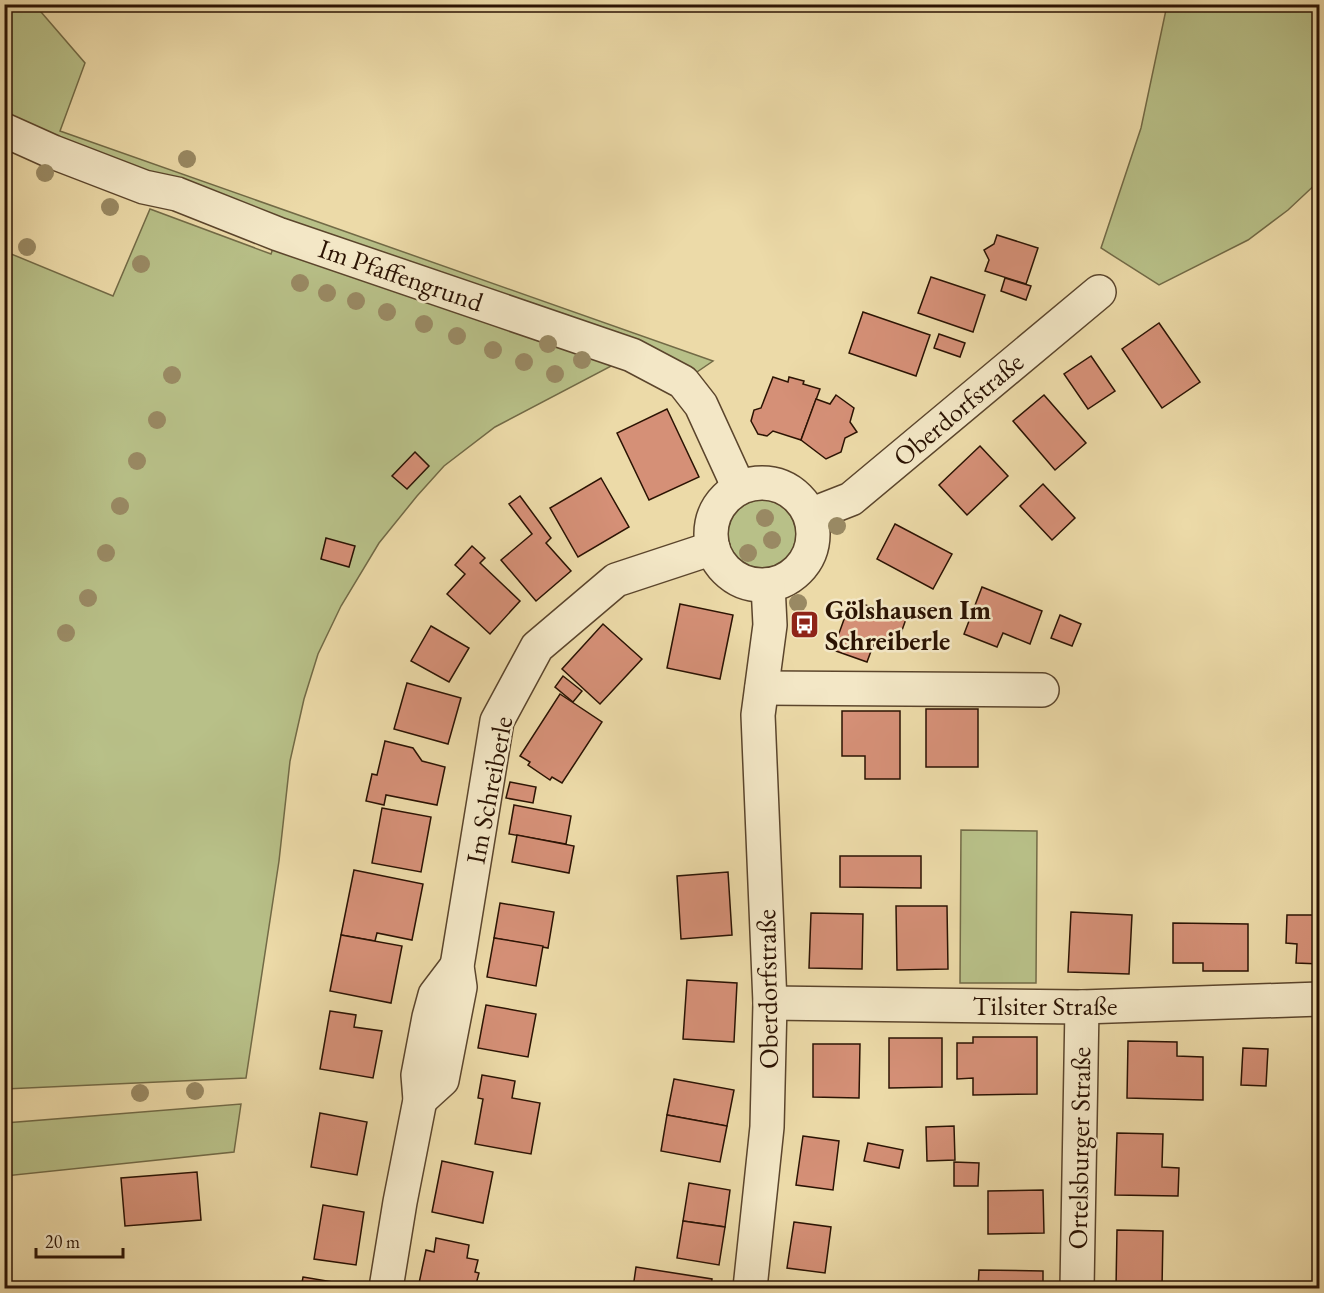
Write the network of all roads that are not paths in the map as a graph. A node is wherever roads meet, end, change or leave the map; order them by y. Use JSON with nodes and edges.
{"nodes":[{"id":1,"x":4,"y":130,"type":"edge"},
{"id":2,"x":1099,"y":292,"type":"dead end"},
{"id":3,"x":739,"y":488,"type":"junction"},
{"id":4,"x":810,"y":514,"type":"junction"},
{"id":5,"x":712,"y":548,"type":"junction"},
{"id":6,"x":768,"y":585,"type":"junction"},
{"id":7,"x":762,"y":688,"type":"junction"},
{"id":8,"x":1042,"y":690,"type":"dead end"},
{"id":9,"x":1320,"y":999,"type":"edge"},
{"id":10,"x":770,"y":1002,"type":"junction"},
{"id":11,"x":1082,"y":1007,"type":"junction"},
{"id":12,"x":386,"y":1288,"type":"edge"},
{"id":13,"x":750,"y":1288,"type":"edge"},
{"id":14,"x":1077,"y":1288,"type":"edge"}],
"edges":[{"from":1,"to":3,"type":"street","name":"Im Pfaffengrund"},
{"from":2,"to":4,"type":"street","name":"Oberdorfstraße"},
{"from":3,"to":4,"type":"street"},
{"from":3,"to":5,"type":"street"},
{"from":4,"to":6,"type":"street"},
{"from":5,"to":6,"type":"street"},
{"from":5,"to":12,"type":"street","name":"Im Schreiberle"},
{"from":6,"to":7,"type":"street","name":"Oberdorfstraße"},
{"from":7,"to":8,"type":"street"},
{"from":7,"to":10,"type":"street","name":"Oberdorfstraße"},
{"from":9,"to":11,"type":"street","name":"Tilsiter Straße"},
{"from":10,"to":11,"type":"street","name":"Tilsiter Straße"},
{"from":10,"to":13,"type":"street","name":"Oberdorfstraße"},
{"from":11,"to":14,"type":"street","name":"Ortelsburger Straße"}]}
